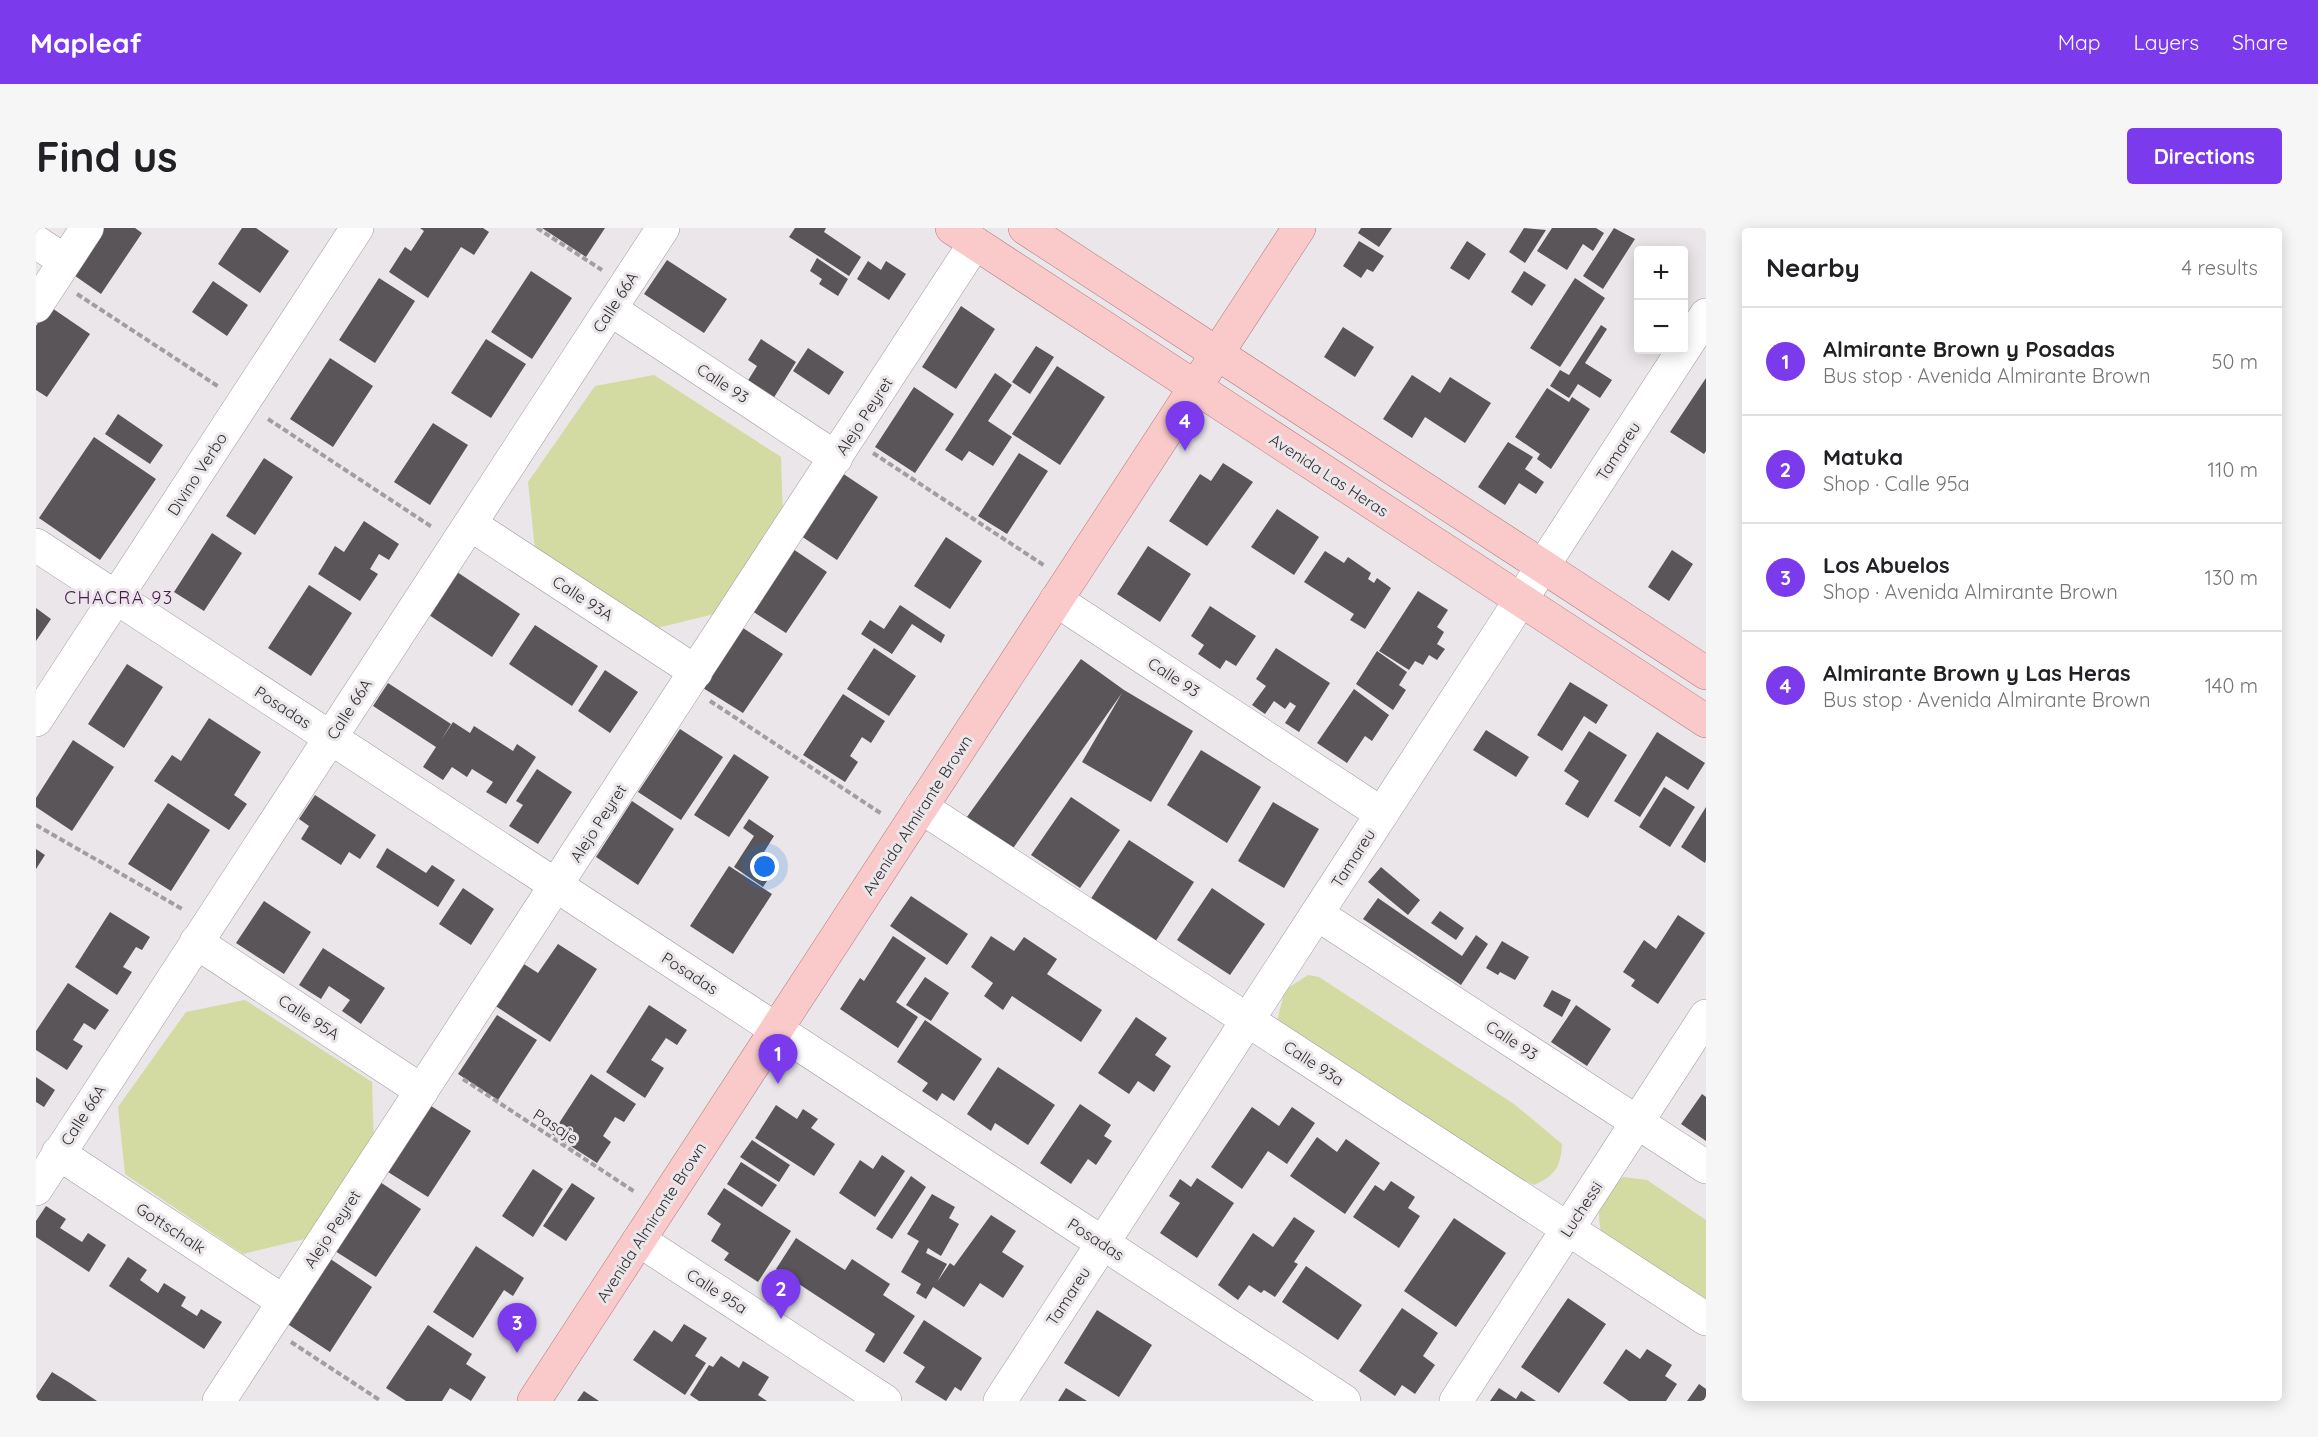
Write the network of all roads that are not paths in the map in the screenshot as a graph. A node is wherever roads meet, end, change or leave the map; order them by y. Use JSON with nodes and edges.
{"nodes":[{"id":1,"x":87,"y":228,"type":"edge"},
{"id":2,"x":357,"y":228,"type":"edge"},
{"id":3,"x":663,"y":228,"type":"edge"},
{"id":4,"x":1024,"y":228,"type":"edge"},
{"id":5,"x":1299,"y":228,"type":"edge"},
{"id":6,"x":963,"y":236,"type":"edge"},
{"id":7,"x":36,"y":242,"type":"edge"},
{"id":8,"x":65,"y":261,"type":"junction"},
{"id":9,"x":618,"y":298,"type":"junction"},
{"id":10,"x":36,"y":306,"type":"edge"},
{"id":11,"x":1706,"y":315,"type":"edge"},
{"id":12,"x":1217,"y":354,"type":"junction"},
{"id":13,"x":1195,"y":387,"type":"junction"},
{"id":14,"x":843,"y":448,"type":"junction"},
{"id":15,"x":470,"y":524,"type":"junction"},
{"id":16,"x":36,"y":545,"type":"edge"},
{"id":17,"x":1543,"y":567,"type":"junction"},
{"id":18,"x":1062,"y":591,"type":"junction"},
{"id":19,"x":116,"y":598,"type":"junction"},
{"id":20,"x":1521,"y":600,"type":"junction"},
{"id":21,"x":1706,"y":673,"type":"edge"},
{"id":22,"x":691,"y":679,"type":"junction"},
{"id":23,"x":36,"y":720,"type":"edge"},
{"id":24,"x":1706,"y":721,"type":"edge"},
{"id":25,"x":330,"y":738,"type":"junction"},
{"id":26,"x":1382,"y":814,"type":"junction"},
{"id":27,"x":914,"y":819,"type":"junction"},
{"id":28,"x":556,"y":886,"type":"junction"},
{"id":29,"x":1317,"y":914,"type":"junction"},
{"id":30,"x":202,"y":933,"type":"junction"},
{"id":31,"x":1706,"y":1016,"type":"edge"},
{"id":32,"x":1248,"y":1020,"type":"junction"},
{"id":33,"x":776,"y":1030,"type":"junction"},
{"id":34,"x":422,"y":1091,"type":"junction"},
{"id":35,"x":1637,"y":1122,"type":"junction"},
{"id":36,"x":58,"y":1153,"type":"junction"},
{"id":37,"x":1706,"y":1167,"type":"edge"},
{"id":38,"x":36,"y":1189,"type":"edge"},
{"id":39,"x":1568,"y":1229,"type":"junction"},
{"id":40,"x":639,"y":1240,"type":"junction"},
{"id":41,"x":1102,"y":1243,"type":"junction"},
{"id":42,"x":276,"y":1314,"type":"junction"},
{"id":43,"x":1706,"y":1319,"type":"edge"},
{"id":44,"x":219,"y":1401,"type":"edge"},
{"id":45,"x":534,"y":1401,"type":"edge"},
{"id":46,"x":885,"y":1401,"type":"edge"},
{"id":47,"x":1000,"y":1401,"type":"edge"},
{"id":48,"x":1344,"y":1401,"type":"edge"},
{"id":49,"x":1456,"y":1401,"type":"edge"}],
"edges":[{"from":1,"to":8,"type":"street"},
{"from":2,"to":19,"type":"street","name":"Divino Verbo"},
{"from":3,"to":9,"type":"street","name":"Calle 66A"},
{"from":4,"to":12,"type":"main road"},
{"from":5,"to":12,"type":"main road","name":"Avenida Almirante Brown"},
{"from":6,"to":13,"type":"main road","name":"Avenida Las Heras"},
{"from":6,"to":14,"type":"street","name":"Alejo Peyret"},
{"from":7,"to":8,"type":"street"},
{"from":8,"to":10,"type":"street"},
{"from":9,"to":14,"type":"street","name":"Calle 93"},
{"from":9,"to":15,"type":"street","name":"Calle 66A"},
{"from":11,"to":17,"type":"street","name":"Tamareu"},
{"from":12,"to":13,"type":"main road","name":"Avenida Almirante Brown"},
{"from":12,"to":17,"type":"main road"},
{"from":13,"to":18,"type":"main road","name":"Avenida Almirante Brown"},
{"from":13,"to":20,"type":"main road","name":"Avenida Las Heras"},
{"from":14,"to":22,"type":"street","name":"Alejo Peyret"},
{"from":15,"to":22,"type":"street","name":"Calle 93A"},
{"from":15,"to":25,"type":"street","name":"Calle 66A"},
{"from":16,"to":19,"type":"street","name":"Posadas"},
{"from":17,"to":20,"type":"street","name":"Tamareu"},
{"from":17,"to":21,"type":"main road"},
{"from":18,"to":26,"type":"street","name":"Calle 93"},
{"from":18,"to":27,"type":"main road","name":"Avenida Almirante Brown"},
{"from":19,"to":23,"type":"street","name":"Divino Verbo"},
{"from":19,"to":25,"type":"street","name":"Posadas"},
{"from":20,"to":24,"type":"main road","name":"Avenida Las Heras"},
{"from":20,"to":26,"type":"street","name":"Tamareu"},
{"from":22,"to":28,"type":"street","name":"Alejo Peyret"},
{"from":25,"to":28,"type":"street","name":"Posadas"},
{"from":25,"to":30,"type":"street","name":"Calle 66A"},
{"from":26,"to":29,"type":"street","name":"Tamareu"},
{"from":27,"to":32,"type":"street","name":"Calle 93a"},
{"from":27,"to":33,"type":"main road","name":"Avenida Almirante Brown"},
{"from":28,"to":33,"type":"street","name":"Posadas"},
{"from":28,"to":34,"type":"street","name":"Alejo Peyret"},
{"from":29,"to":32,"type":"street","name":"Tamareu"},
{"from":29,"to":35,"type":"street","name":"Calle 93"},
{"from":30,"to":34,"type":"street","name":"Calle 95A"},
{"from":30,"to":36,"type":"street","name":"Calle 66A"},
{"from":31,"to":35,"type":"street","name":"Luchessi"},
{"from":32,"to":39,"type":"street","name":"Calle 93a"},
{"from":32,"to":41,"type":"street","name":"Tamareu"},
{"from":33,"to":40,"type":"main road","name":"Avenida Almirante Brown"},
{"from":33,"to":41,"type":"street","name":"Posadas"},
{"from":34,"to":42,"type":"street","name":"Alejo Peyret"},
{"from":35,"to":37,"type":"street","name":"Calle 93"},
{"from":35,"to":39,"type":"street","name":"Luchessi"},
{"from":36,"to":38,"type":"street","name":"Calle 66A"},
{"from":36,"to":42,"type":"street","name":"Gottschalk"},
{"from":39,"to":43,"type":"street","name":"Calle 93a"},
{"from":39,"to":49,"type":"street","name":"Luchessi"},
{"from":40,"to":45,"type":"main road","name":"Avenida Almirante Brown"},
{"from":40,"to":46,"type":"street","name":"Calle 95a"},
{"from":41,"to":47,"type":"street","name":"Tamareu"},
{"from":41,"to":48,"type":"street","name":"Posadas"},
{"from":42,"to":44,"type":"street","name":"Alejo Peyret"}]}
